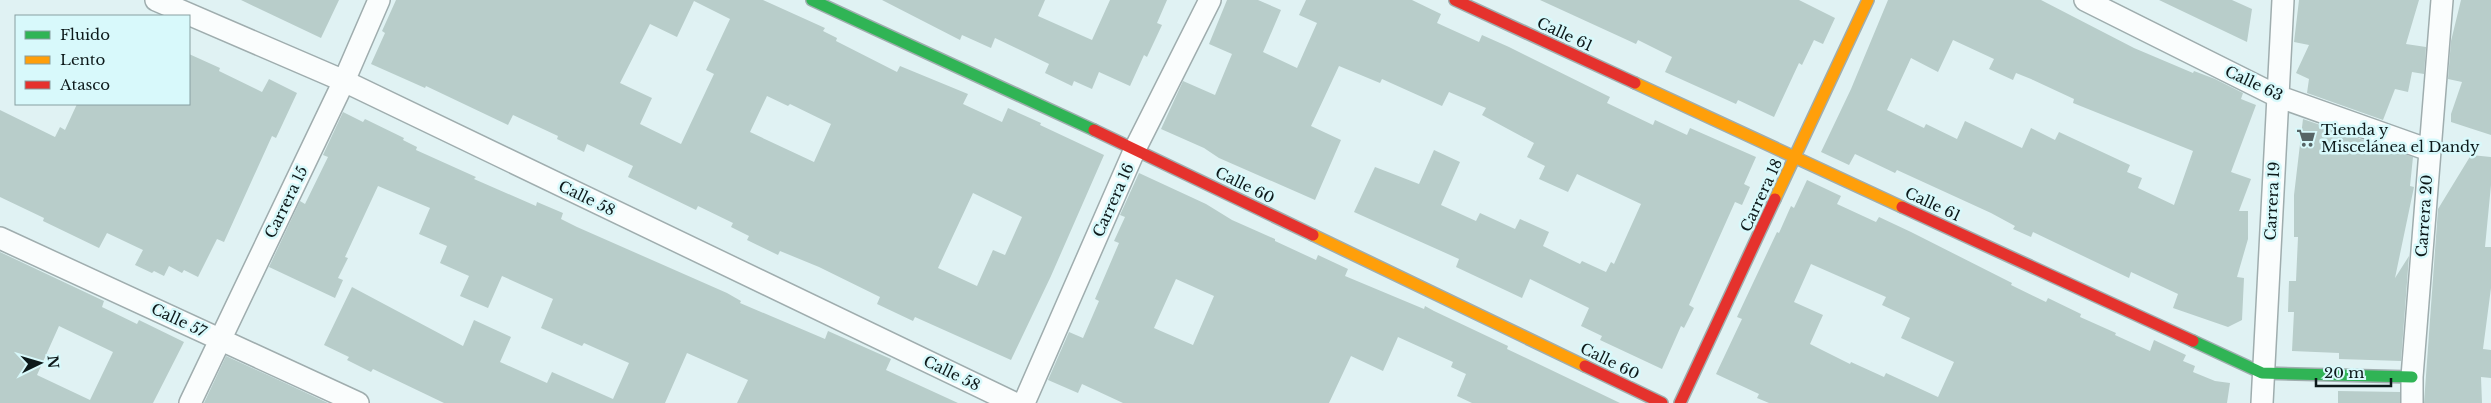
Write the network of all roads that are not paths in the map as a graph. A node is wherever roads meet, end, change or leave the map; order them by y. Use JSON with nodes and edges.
{"nodes":[{"id":1,"x":156,"y":0,"type":"edge"},
{"id":2,"x":379,"y":0,"type":"edge"},
{"id":3,"x":812,"y":0,"type":"edge"},
{"id":4,"x":1210,"y":0,"type":"edge"},
{"id":5,"x":1455,"y":0,"type":"edge"},
{"id":6,"x":1868,"y":0,"type":"edge"},
{"id":7,"x":2085,"y":0,"type":"edge"},
{"id":8,"x":2282,"y":0,"type":"edge"},
{"id":9,"x":2442,"y":0,"type":"edge"},
{"id":10,"x":344,"y":81,"type":"junction"},
{"id":11,"x":2277,"y":96,"type":"junction"},
{"id":12,"x":1135,"y":149,"type":"junction"},
{"id":13,"x":2429,"y":150,"type":"junction"},
{"id":14,"x":1795,"y":157,"type":"junction"},
{"id":15,"x":0,"y":238,"type":"edge"},
{"id":16,"x":220,"y":339,"type":"junction"},
{"id":17,"x":2262,"y":373,"type":"junction"},
{"id":18,"x":2412,"y":377,"type":"junction"},
{"id":19,"x":190,"y":403,"type":"edge"},
{"id":20,"x":358,"y":403,"type":"edge"},
{"id":21,"x":1014,"y":403,"type":"edge"},
{"id":22,"x":1024,"y":403,"type":"edge"},
{"id":23,"x":1662,"y":403,"type":"edge"},
{"id":24,"x":1680,"y":403,"type":"edge"},
{"id":25,"x":2262,"y":403,"type":"edge"},
{"id":26,"x":2412,"y":403,"type":"edge"}],
"edges":[{"from":1,"to":10,"type":"street","name":"Calle 58"},
{"from":2,"to":10,"type":"street","name":"Carrera 15"},
{"from":3,"to":12,"type":"street","name":"Calle 60"},
{"from":4,"to":12,"type":"street","name":"Carrera 16"},
{"from":5,"to":14,"type":"street","name":"Calle 61"},
{"from":6,"to":14,"type":"street","name":"Carrera 18"},
{"from":7,"to":11,"type":"street","name":"Calle 63"},
{"from":8,"to":11,"type":"street","name":"Carrera 19"},
{"from":9,"to":13,"type":"street","name":"Carrera 20"},
{"from":10,"to":16,"type":"street","name":"Carrera 15"},
{"from":10,"to":21,"type":"street","name":"Calle 58"},
{"from":11,"to":13,"type":"street","name":"Calle 63"},
{"from":11,"to":17,"type":"street","name":"Carrera 19"},
{"from":12,"to":22,"type":"street","name":"Carrera 16"},
{"from":12,"to":23,"type":"street","name":"Calle 60"},
{"from":13,"to":18,"type":"street","name":"Carrera 20"},
{"from":14,"to":17,"type":"street","name":"Calle 61"},
{"from":14,"to":24,"type":"street","name":"Carrera 18"},
{"from":15,"to":16,"type":"street","name":"Calle 57"},
{"from":16,"to":19,"type":"street","name":"Carrera 15"},
{"from":16,"to":20,"type":"street","name":"Calle 57"},
{"from":17,"to":18,"type":"street","name":"Calle 61"},
{"from":17,"to":25,"type":"street","name":"Carrera 19"},
{"from":18,"to":26,"type":"street","name":"Carrera 20"}]}
